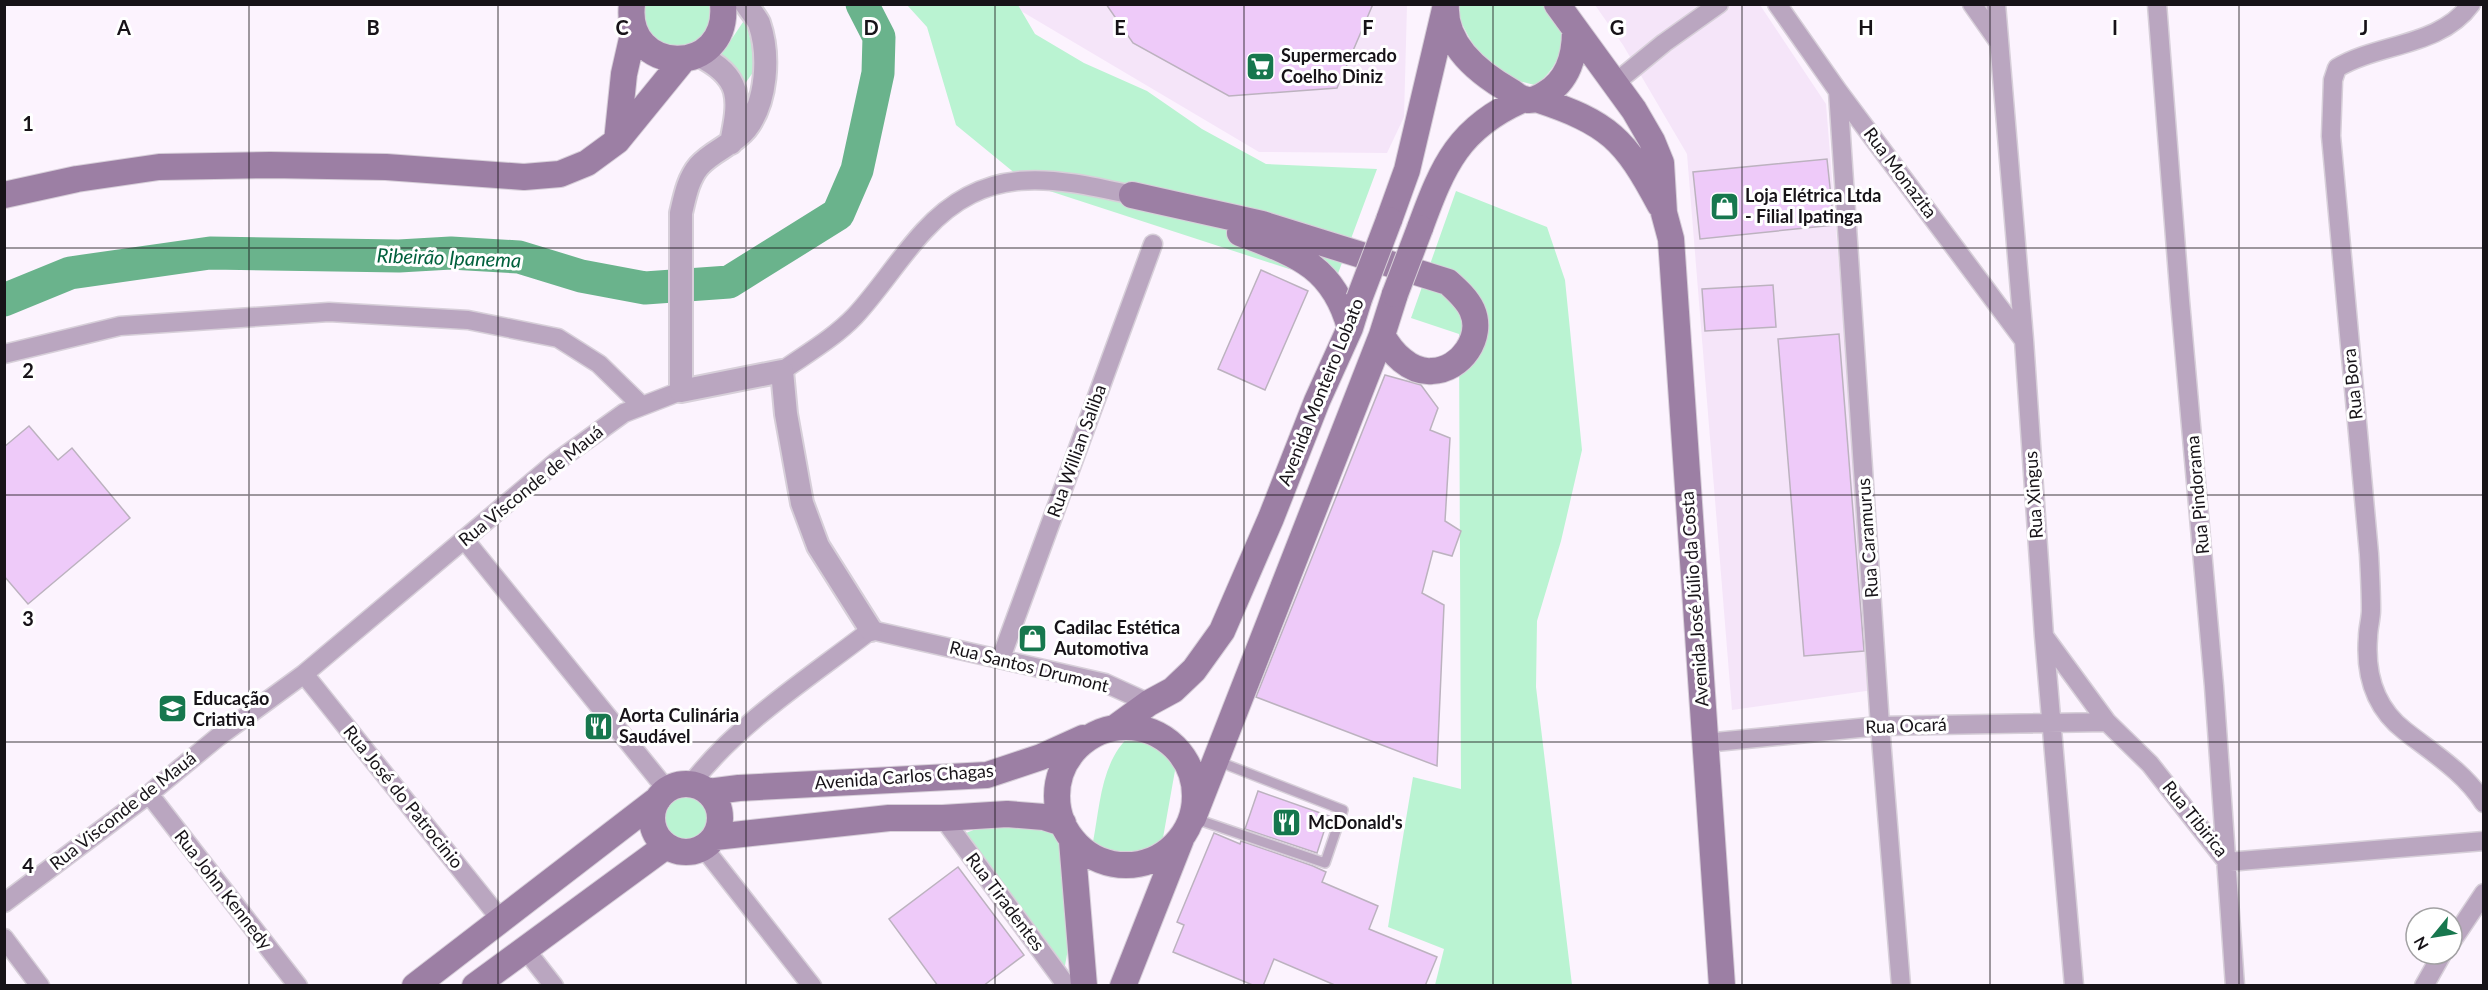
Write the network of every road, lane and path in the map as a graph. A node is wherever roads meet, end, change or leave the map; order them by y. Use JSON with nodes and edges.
{"nodes":[{"id":1,"x":614,"y":4,"type":"edge"},
{"id":2,"x":723,"y":4,"type":"edge"},
{"id":3,"x":746,"y":4,"type":"edge"},
{"id":4,"x":1557,"y":4,"type":"edge"},
{"id":5,"x":1719,"y":4,"type":"edge"},
{"id":6,"x":1777,"y":4,"type":"edge"},
{"id":7,"x":1972,"y":4,"type":"edge"},
{"id":8,"x":1996,"y":4,"type":"edge"},
{"id":9,"x":2157,"y":4,"type":"edge"},
{"id":10,"x":2471,"y":4,"type":"edge"},
{"id":11,"x":1446,"y":7,"type":"edge"},
{"id":12,"x":633,"y":20,"type":"edge"},
{"id":13,"x":1575,"y":31,"type":"junction"},
{"id":14,"x":1998,"y":41,"type":"junction"},
{"id":15,"x":691,"y":57,"type":"junction"},
{"id":16,"x":1615,"y":83,"type":"junction"},
{"id":17,"x":1838,"y":91,"type":"junction"},
{"id":18,"x":1530,"y":99,"type":"junction"},
{"id":19,"x":617,"y":141,"type":"junction"},
{"id":20,"x":731,"y":144,"type":"junction"},
{"id":21,"x":4,"y":195,"type":"edge"},
{"id":22,"x":1132,"y":195,"type":"junction"},
{"id":23,"x":1664,"y":213,"type":"junction"},
{"id":24,"x":1153,"y":244,"type":"dead end"},
{"id":25,"x":1350,"y":328,"type":"junction"},
{"id":26,"x":1382,"y":335,"type":"junction"},
{"id":27,"x":2024,"y":340,"type":"junction"},
{"id":28,"x":4,"y":354,"type":"edge"},
{"id":29,"x":782,"y":371,"type":"junction"},
{"id":30,"x":681,"y":391,"type":"junction"},
{"id":31,"x":642,"y":406,"type":"junction"},
{"id":32,"x":464,"y":539,"type":"junction"},
{"id":33,"x":871,"y":630,"type":"junction"},
{"id":34,"x":2044,"y":636,"type":"junction"},
{"id":35,"x":1001,"y":658,"type":"junction"},
{"id":36,"x":304,"y":674,"type":"junction"},
{"id":37,"x":1149,"y":703,"type":"junction"},
{"id":38,"x":2107,"y":722,"type":"junction"},
{"id":39,"x":2051,"y":723,"type":"junction"},
{"id":40,"x":1880,"y":726,"type":"junction"},
{"id":41,"x":1105,"y":730,"type":"junction"},
{"id":42,"x":1705,"y":743,"type":"junction"},
{"id":43,"x":1217,"y":761,"type":"junction"},
{"id":44,"x":681,"y":791,"type":"junction"},
{"id":45,"x":149,"y":794,"type":"junction"},
{"id":46,"x":2484,"y":803,"type":"edge"},
{"id":47,"x":943,"y":819,"type":"junction"},
{"id":48,"x":1188,"y":826,"type":"junction"},
{"id":49,"x":1068,"y":832,"type":"junction"},
{"id":50,"x":2484,"y":841,"type":"edge"},
{"id":51,"x":709,"y":842,"type":"junction"},
{"id":52,"x":666,"y":846,"type":"junction"},
{"id":53,"x":2227,"y":862,"type":"junction"},
{"id":54,"x":2484,"y":893,"type":"edge"},
{"id":55,"x":4,"y":903,"type":"edge"},
{"id":56,"x":502,"y":921,"type":"junction"},
{"id":57,"x":2464,"y":923,"type":"edge"},
{"id":58,"x":4,"y":938,"type":"edge"},
{"id":59,"x":525,"y":949,"type":"junction"},
{"id":60,"x":2435,"y":966,"type":"edge"},
{"id":61,"x":40,"y":986,"type":"edge"},
{"id":62,"x":298,"y":986,"type":"edge"},
{"id":63,"x":415,"y":986,"type":"edge"},
{"id":64,"x":475,"y":986,"type":"edge"},
{"id":65,"x":554,"y":986,"type":"edge"},
{"id":66,"x":812,"y":986,"type":"edge"},
{"id":67,"x":1067,"y":986,"type":"edge"},
{"id":68,"x":1084,"y":986,"type":"edge"},
{"id":69,"x":1123,"y":986,"type":"edge"},
{"id":70,"x":1722,"y":986,"type":"edge"},
{"id":71,"x":1902,"y":986,"type":"edge"},
{"id":72,"x":2074,"y":986,"type":"edge"},
{"id":73,"x":2235,"y":986,"type":"edge"},
{"id":74,"x":2424,"y":986,"type":"edge"}],
"edges":[{"from":1,"to":12,"type":"main road"},
{"from":2,"to":15,"type":"main road"},
{"from":3,"to":20,"type":"street"},
{"from":4,"to":13,"type":"main road","name":"Avenida José Júlio da Costa"},
{"from":5,"to":16,"type":"street"},
{"from":6,"to":17,"type":"street","name":"Rua Monazita"},
{"from":7,"to":14,"type":"street"},
{"from":8,"to":14,"type":"street","name":"Rua Xingus"},
{"from":9,"to":53,"type":"street","name":"Rua Pindorama"},
{"from":10,"to":46,"type":"street","name":"Rua Bora"},
{"from":11,"to":18,"type":"main road","name":"Avenida José Júlio da Costa"},
{"from":11,"to":25,"type":"main road","name":"Avenida Monteiro Lobato","bridge":true},
{"from":12,"to":15,"type":"main road"},
{"from":12,"to":19,"type":"main road"},
{"from":13,"to":16,"type":"main road","name":"Avenida José Júlio da Costa"},
{"from":13,"to":18,"type":"main road","name":"Avenida Monteiro Lobato"},
{"from":14,"to":27,"type":"street","name":"Rua Xingus"},
{"from":15,"to":19,"type":"main road"},
{"from":15,"to":20,"type":"street"},
{"from":16,"to":23,"type":"main road","name":"Avenida José Júlio da Costa"},
{"from":17,"to":27,"type":"street","name":"Rua Monazita"},
{"from":17,"to":40,"type":"street","name":"Rua Caramurus"},
{"from":18,"to":23,"type":"main road","name":"Avenida José Júlio da Costa"},
{"from":18,"to":26,"type":"main road","name":"Avenida Monteiro Lobato","bridge":true},
{"from":19,"to":21,"type":"main road"},
{"from":20,"to":30,"type":"street"},
{"from":22,"to":25,"type":"main road"},
{"from":22,"to":26,"type":"main road"},
{"from":22,"to":29,"type":"street","name":"Rua Visconde de Mauá"},
{"from":23,"to":42,"type":"main road","name":"Avenida José Júlio da Costa"},
{"from":24,"to":35,"type":"street","name":"Rua Willian Saliba"},
{"from":25,"to":37,"type":"main road","name":"Avenida Monteiro Lobato"},
{"from":26,"to":43,"type":"main road","name":"Avenida Monteiro Lobato"},
{"from":27,"to":34,"type":"street","name":"Rua Xingus"},
{"from":28,"to":31,"type":"street"},
{"from":29,"to":30,"type":"street","name":"Rua Visconde de Mauá"},
{"from":29,"to":33,"type":"street"},
{"from":30,"to":31,"type":"street","name":"Rua Visconde de Mauá"},
{"from":31,"to":32,"type":"street","name":"Rua Visconde de Mauá"},
{"from":32,"to":36,"type":"street","name":"Rua Visconde de Mauá"},
{"from":32,"to":44,"type":"street"},
{"from":33,"to":35,"type":"street","name":"Rua Santos Drumont"},
{"from":33,"to":44,"type":"street"},
{"from":34,"to":38,"type":"street","name":"Rua Tibirica"},
{"from":34,"to":39,"type":"street","name":"Rua Xingus"},
{"from":35,"to":37,"type":"street","name":"Rua Santos Drumont"},
{"from":36,"to":45,"type":"street","name":"Rua Visconde de Mauá"},
{"from":36,"to":56,"type":"street","name":"Rua José do Patrocinio"},
{"from":37,"to":41,"type":"main road","name":"Avenida Monteiro Lobato"},
{"from":38,"to":39,"type":"street","name":"Rua Ocará"},
{"from":38,"to":53,"type":"street","name":"Rua Tibirica"},
{"from":39,"to":40,"type":"street","name":"Rua Ocará"},
{"from":39,"to":72,"type":"street","name":"Rua Xingus"},
{"from":40,"to":42,"type":"street","name":"Rua Ocará"},
{"from":40,"to":71,"type":"street","name":"Rua Caramurus"},
{"from":41,"to":44,"type":"main road","name":"Avenida Carlos Chagas"},
{"from":41,"to":48,"type":"main road"},
{"from":41,"to":49,"type":"main road"},
{"from":42,"to":70,"type":"main road","name":"Avenida José Júlio da Costa"},
{"from":43,"to":48,"type":"main road","name":"Avenida Monteiro Lobato"},
{"from":43,"to":48,"type":"lane"},
{"from":44,"to":51,"type":"main road"},
{"from":44,"to":52,"type":"main road"},
{"from":44,"to":56,"type":"main road"},
{"from":45,"to":55,"type":"street","name":"Rua Visconde de Mauá"},
{"from":45,"to":62,"type":"street","name":"Rua John Kennedy"},
{"from":47,"to":49,"type":"main road"},
{"from":47,"to":51,"type":"main road"},
{"from":47,"to":67,"type":"street","name":"Rua Tiradentes"},
{"from":48,"to":49,"type":"main road"},
{"from":48,"to":69,"type":"main road","name":"Avenida Monteiro Lobato"},
{"from":49,"to":68,"type":"main road"},
{"from":50,"to":53,"type":"street","name":"Rua Tibirica"},
{"from":51,"to":52,"type":"main road"},
{"from":51,"to":66,"type":"street"},
{"from":52,"to":59,"type":"main road"},
{"from":53,"to":73,"type":"street","name":"Rua Pindorama"},
{"from":54,"to":57,"type":"street"},
{"from":56,"to":63,"type":"main road"},
{"from":58,"to":61,"type":"street"},
{"from":59,"to":64,"type":"main road"},
{"from":59,"to":65,"type":"street"},
{"from":60,"to":74,"type":"street"}]}
